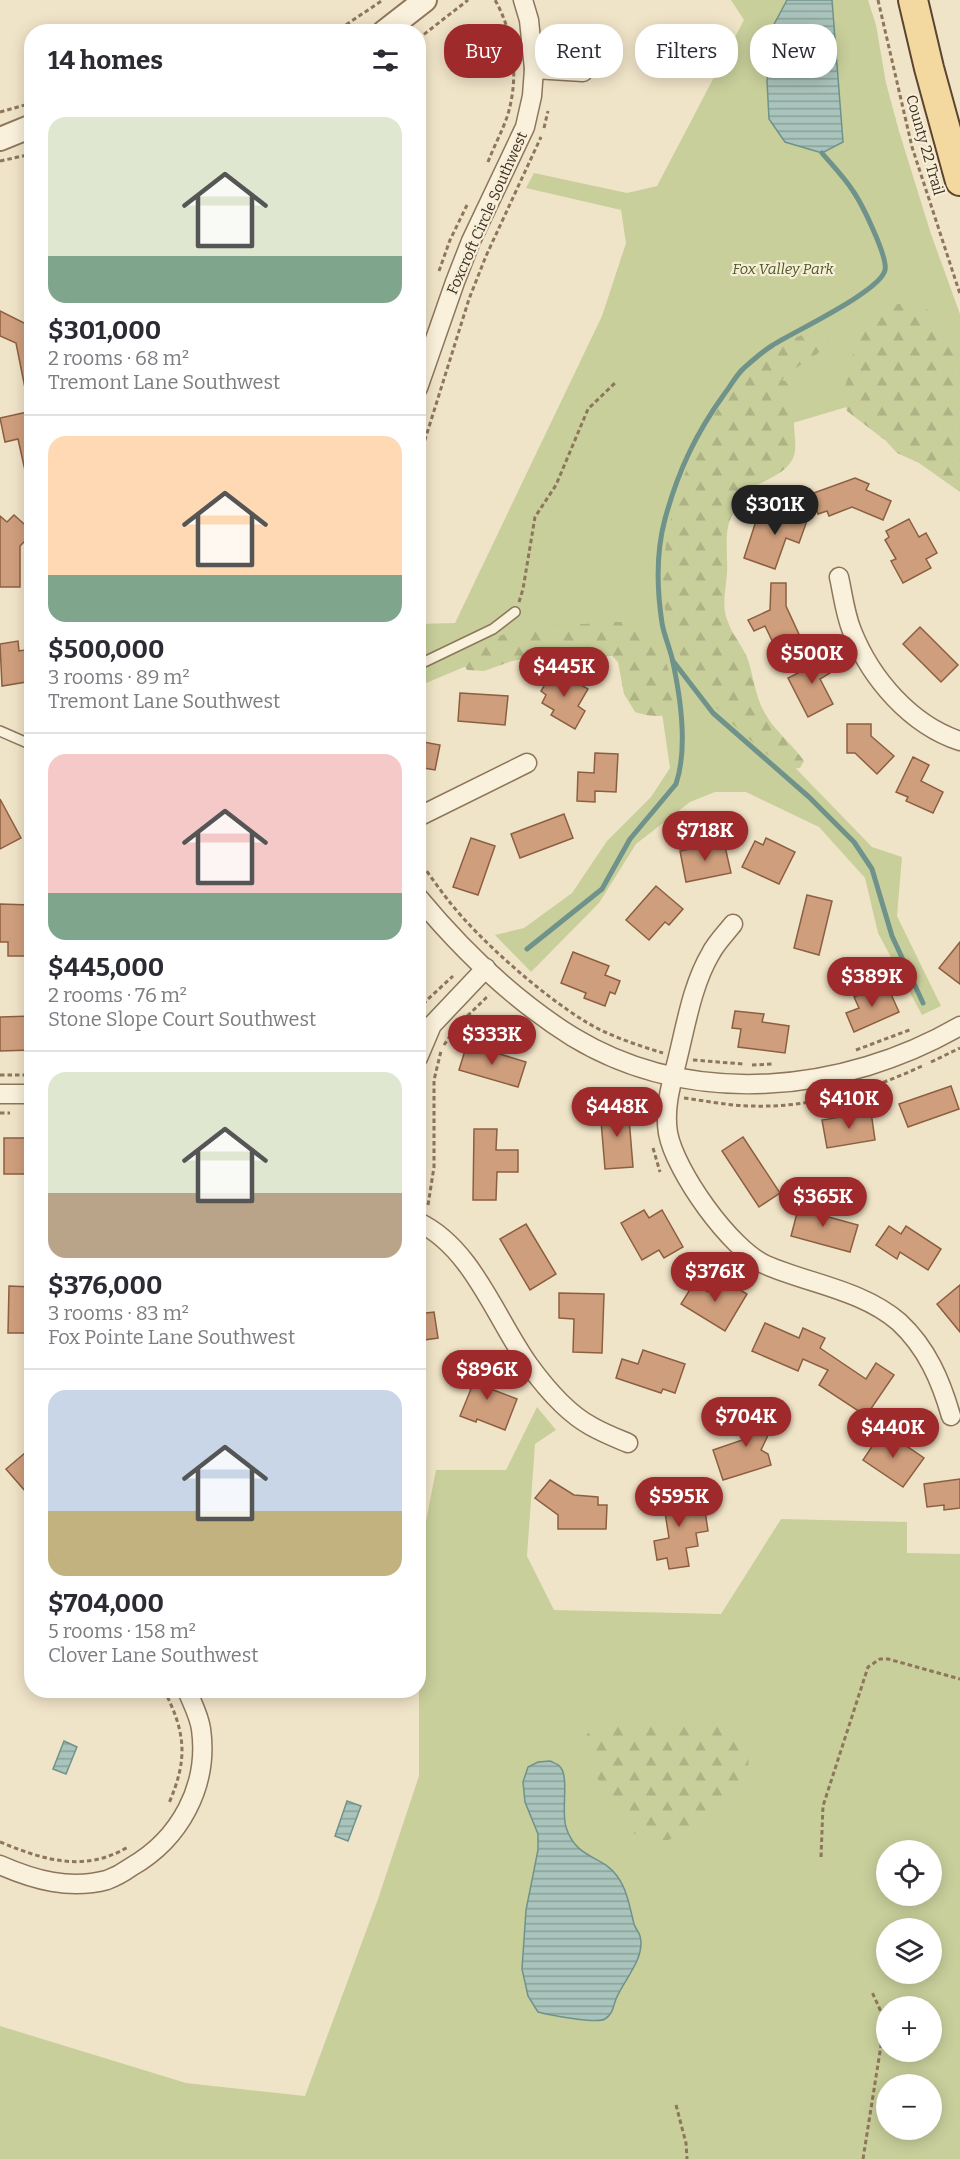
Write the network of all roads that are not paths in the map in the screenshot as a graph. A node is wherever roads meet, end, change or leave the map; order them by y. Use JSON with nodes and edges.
{"nodes":[{"id":1,"x":425,"y":0,"type":"edge"},
{"id":2,"x":523,"y":0,"type":"edge"},
{"id":3,"x":914,"y":0,"type":"edge"},
{"id":4,"x":394,"y":24,"type":"edge"},
{"id":5,"x":534,"y":69,"type":"joint"},
{"id":6,"x":24,"y":129,"type":"edge"},
{"id":7,"x":0,"y":139,"type":"edge"},
{"id":8,"x":960,"y":181,"type":"edge"},
{"id":9,"x":426,"y":365,"type":"edge"},
{"id":10,"x":839,"y":577,"type":"dead end"},
{"id":11,"x":515,"y":612,"type":"road end"},
{"id":12,"x":426,"y":661,"type":"edge"},
{"id":13,"x":0,"y":731,"type":"edge"},
{"id":14,"x":960,"y":741,"type":"edge"},
{"id":15,"x":24,"y":742,"type":"edge"},
{"id":16,"x":527,"y":763,"type":"dead end"},
{"id":17,"x":426,"y":813,"type":"edge"},
{"id":18,"x":426,"y":906,"type":"edge"},
{"id":19,"x":733,"y":924,"type":"dead end"},
{"id":20,"x":486,"y":968,"type":"junction"},
{"id":21,"x":960,"y":1026,"type":"edge"},
{"id":22,"x":426,"y":1038,"type":"edge"},
{"id":23,"x":674,"y":1076,"type":"junction"},
{"id":24,"x":0,"y":1094,"type":"edge"},
{"id":25,"x":24,"y":1094,"type":"edge"},
{"id":26,"x":426,"y":1227,"type":"edge"},
{"id":27,"x":951,"y":1416,"type":"dead end"},
{"id":28,"x":628,"y":1443,"type":"dead end"},
{"id":29,"x":190,"y":1698,"type":"edge"},
{"id":30,"x":0,"y":1865,"type":"edge"}],
"edges":[{"from":1,"to":4,"type":"street"},
{"from":2,"to":5,"type":"street","name":"Foxcroft Circle Southwest"},
{"from":3,"to":8,"type":"main road"},
{"from":5,"to":9,"type":"street","name":"Foxcroft Circle Southwest"},
{"from":6,"to":7,"type":"street"},
{"from":10,"to":14,"type":"street"},
{"from":11,"to":12,"type":"lane"},
{"from":13,"to":15,"type":"lane"},
{"from":16,"to":17,"type":"street"},
{"from":18,"to":20,"type":"street"},
{"from":19,"to":23,"type":"street"},
{"from":20,"to":22,"type":"street"},
{"from":20,"to":23,"type":"street"},
{"from":21,"to":23,"type":"street"},
{"from":23,"to":27,"type":"street"},
{"from":24,"to":25,"type":"street"},
{"from":26,"to":28,"type":"street"},
{"from":29,"to":30,"type":"street"}]}
